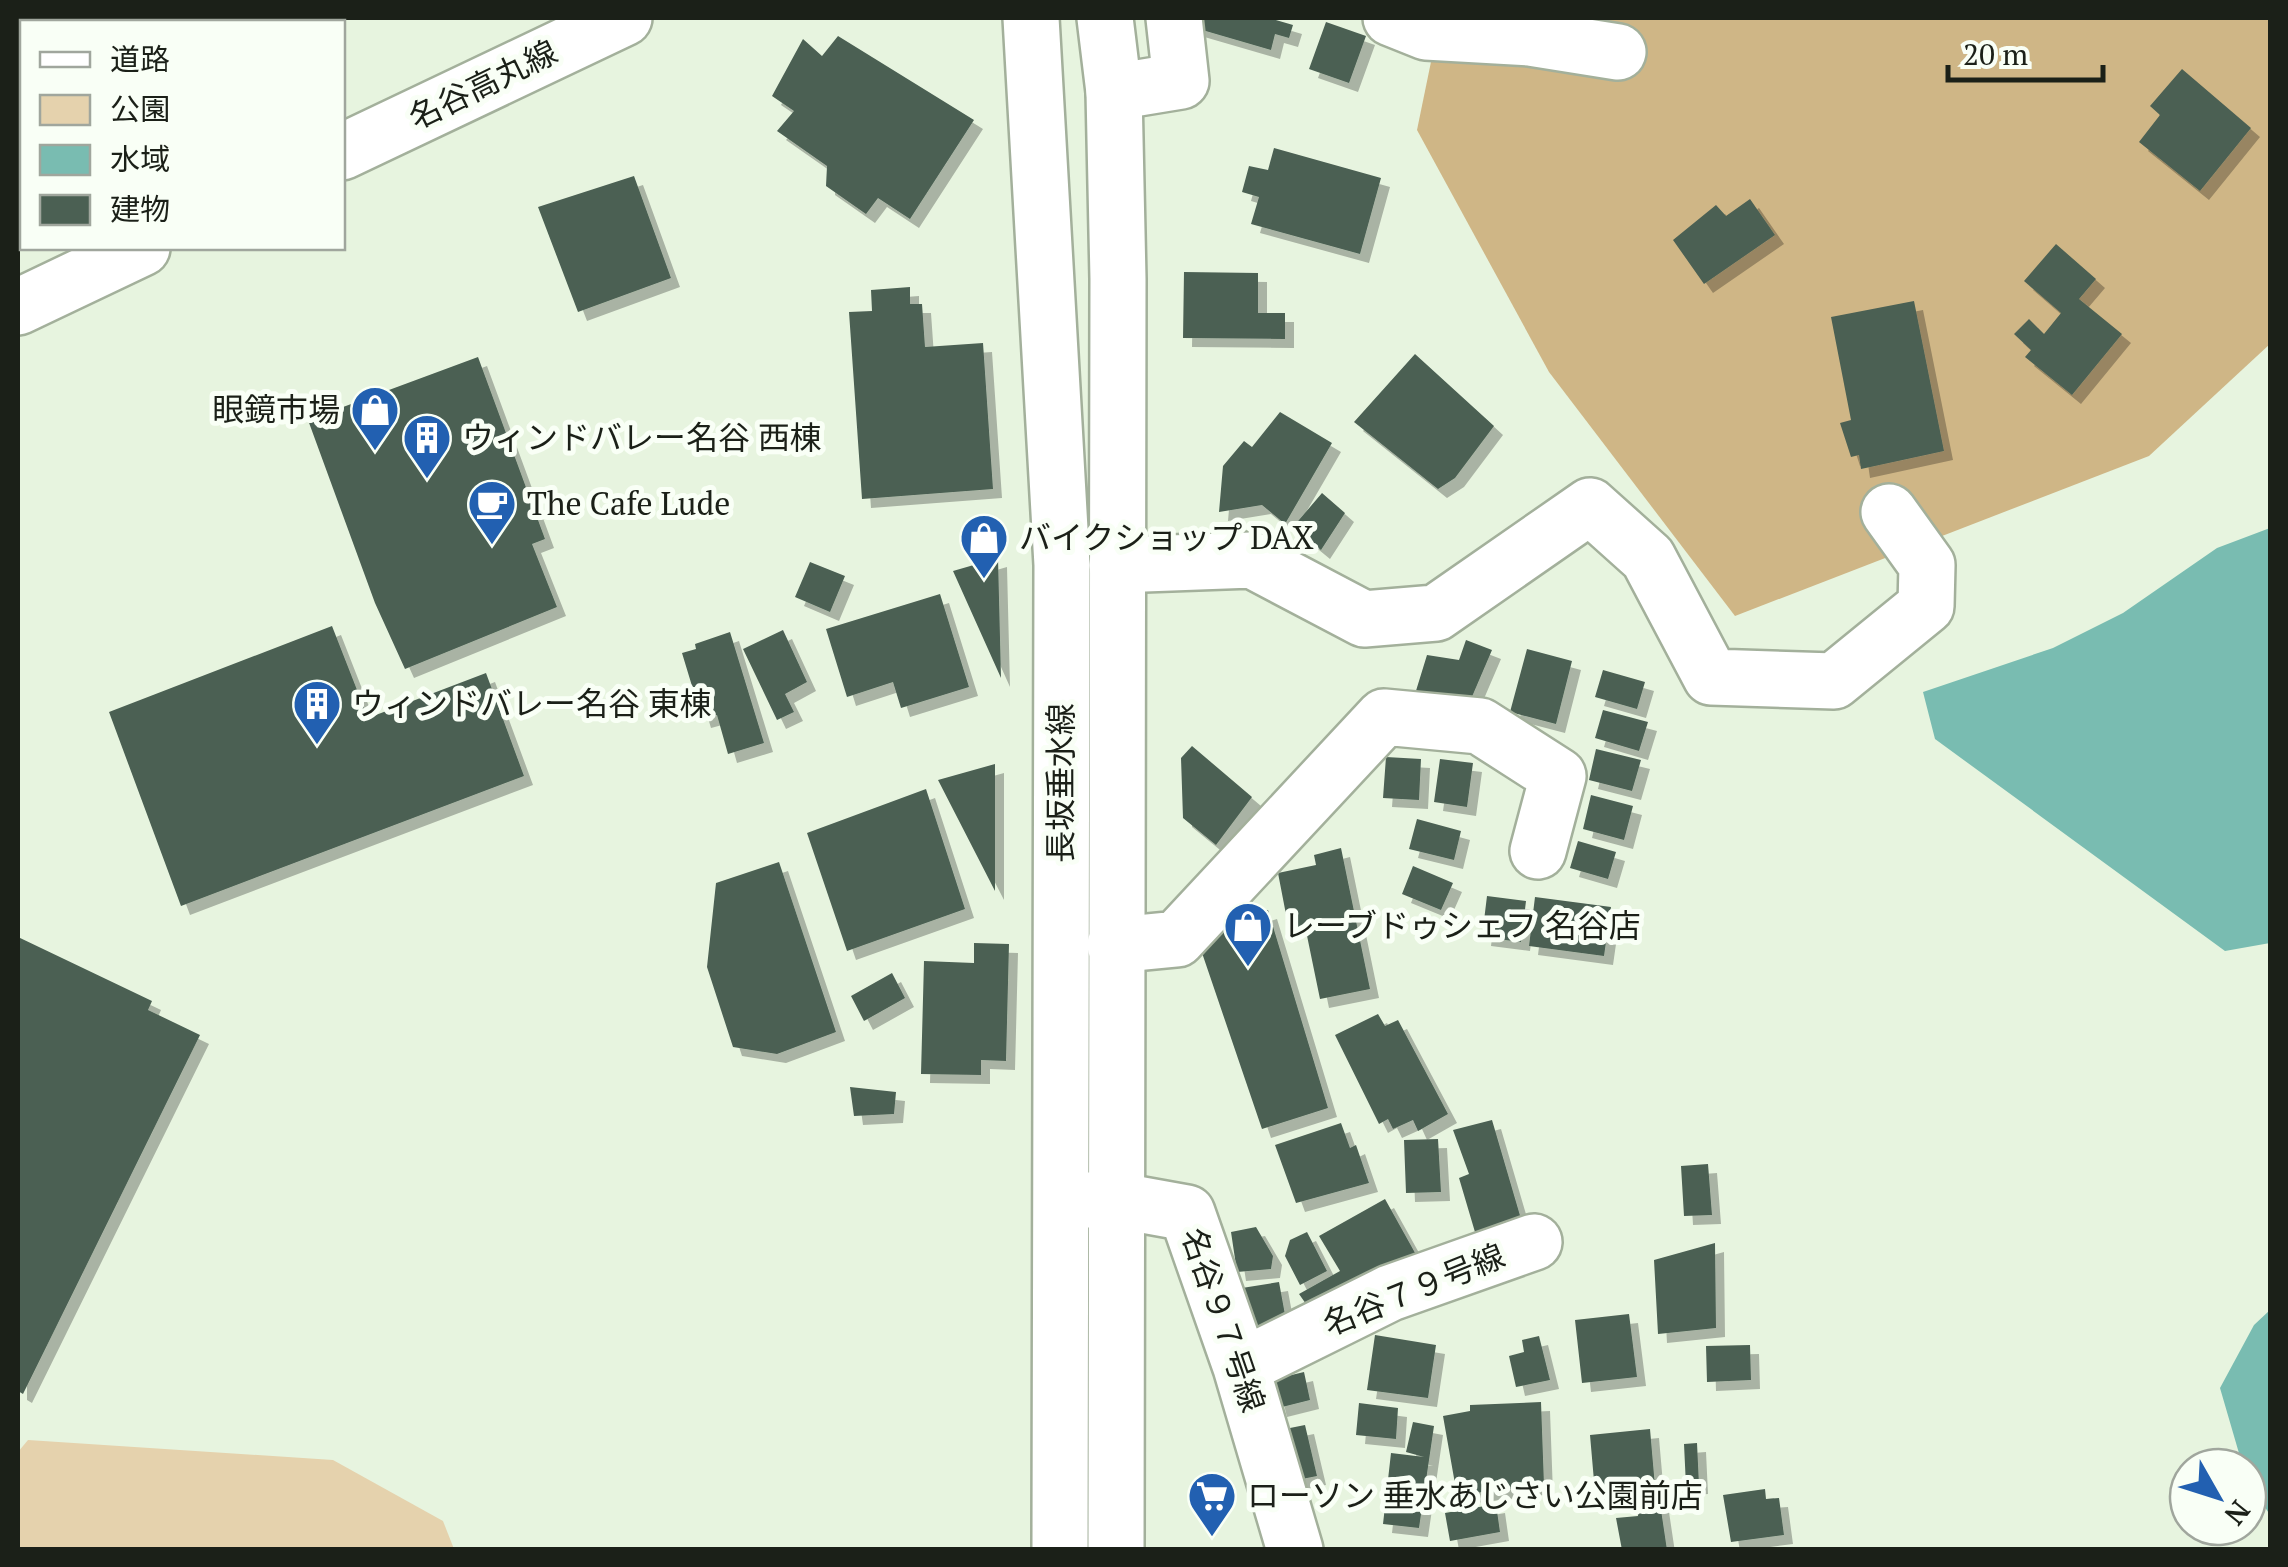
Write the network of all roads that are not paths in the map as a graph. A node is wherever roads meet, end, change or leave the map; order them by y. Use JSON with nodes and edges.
{"nodes":[{"id":1,"x":624,"y":18,"type":"edge"},
{"id":2,"x":1031,"y":18,"type":"edge"},
{"id":3,"x":1105,"y":18,"type":"edge"},
{"id":4,"x":1174,"y":18,"type":"edge"},
{"id":5,"x":1391,"y":18,"type":"edge"},
{"id":6,"x":1618,"y":52,"type":"dead end"},
{"id":7,"x":1114,"y":92,"type":"junction"},
{"id":8,"x":345,"y":151,"type":"edge"},
{"id":9,"x":138,"y":250,"type":"edge"},
{"id":10,"x":18,"y":307,"type":"edge"},
{"id":11,"x":1889,"y":512,"type":"dead end"},
{"id":12,"x":1117,"y":565,"type":"junction"},
{"id":13,"x":1538,"y":851,"type":"dead end"},
{"id":14,"x":1115,"y":945,"type":"junction"},
{"id":15,"x":1060,"y":1200,"type":"junction"},
{"id":16,"x":1115,"y":1200,"type":"junction"},
{"id":17,"x":1534,"y":1242,"type":"dead end"},
{"id":18,"x":1241,"y":1368,"type":"junction"},
{"id":19,"x":1060,"y":1550,"type":"edge"},
{"id":20,"x":1116,"y":1550,"type":"edge"},
{"id":21,"x":1295,"y":1550,"type":"edge"}],
"edges":[{"from":1,"to":8,"type":"main road","name":"名谷高丸線"},
{"from":2,"to":15,"type":"main road","name":"長坂垂水線"},
{"from":3,"to":7,"type":"main road","name":"長坂垂水線"},
{"from":4,"to":7,"type":"main road"},
{"from":5,"to":6,"type":"main road"},
{"from":7,"to":12,"type":"main road","name":"長坂垂水線"},
{"from":9,"to":10,"type":"main road"},
{"from":11,"to":12,"type":"main road"},
{"from":12,"to":14,"type":"main road","name":"長坂垂水線"},
{"from":13,"to":14,"type":"main road"},
{"from":14,"to":16,"type":"main road","name":"長坂垂水線"},
{"from":15,"to":16,"type":"main road","name":"名谷９７号線"},
{"from":15,"to":19,"type":"main road","name":"長坂垂水線"},
{"from":16,"to":18,"type":"main road","name":"名谷９７号線"},
{"from":16,"to":20,"type":"main road","name":"長坂垂水線"},
{"from":17,"to":18,"type":"main road","name":"名谷７９号線"},
{"from":18,"to":21,"type":"main road","name":"名谷９７号線"}]}
